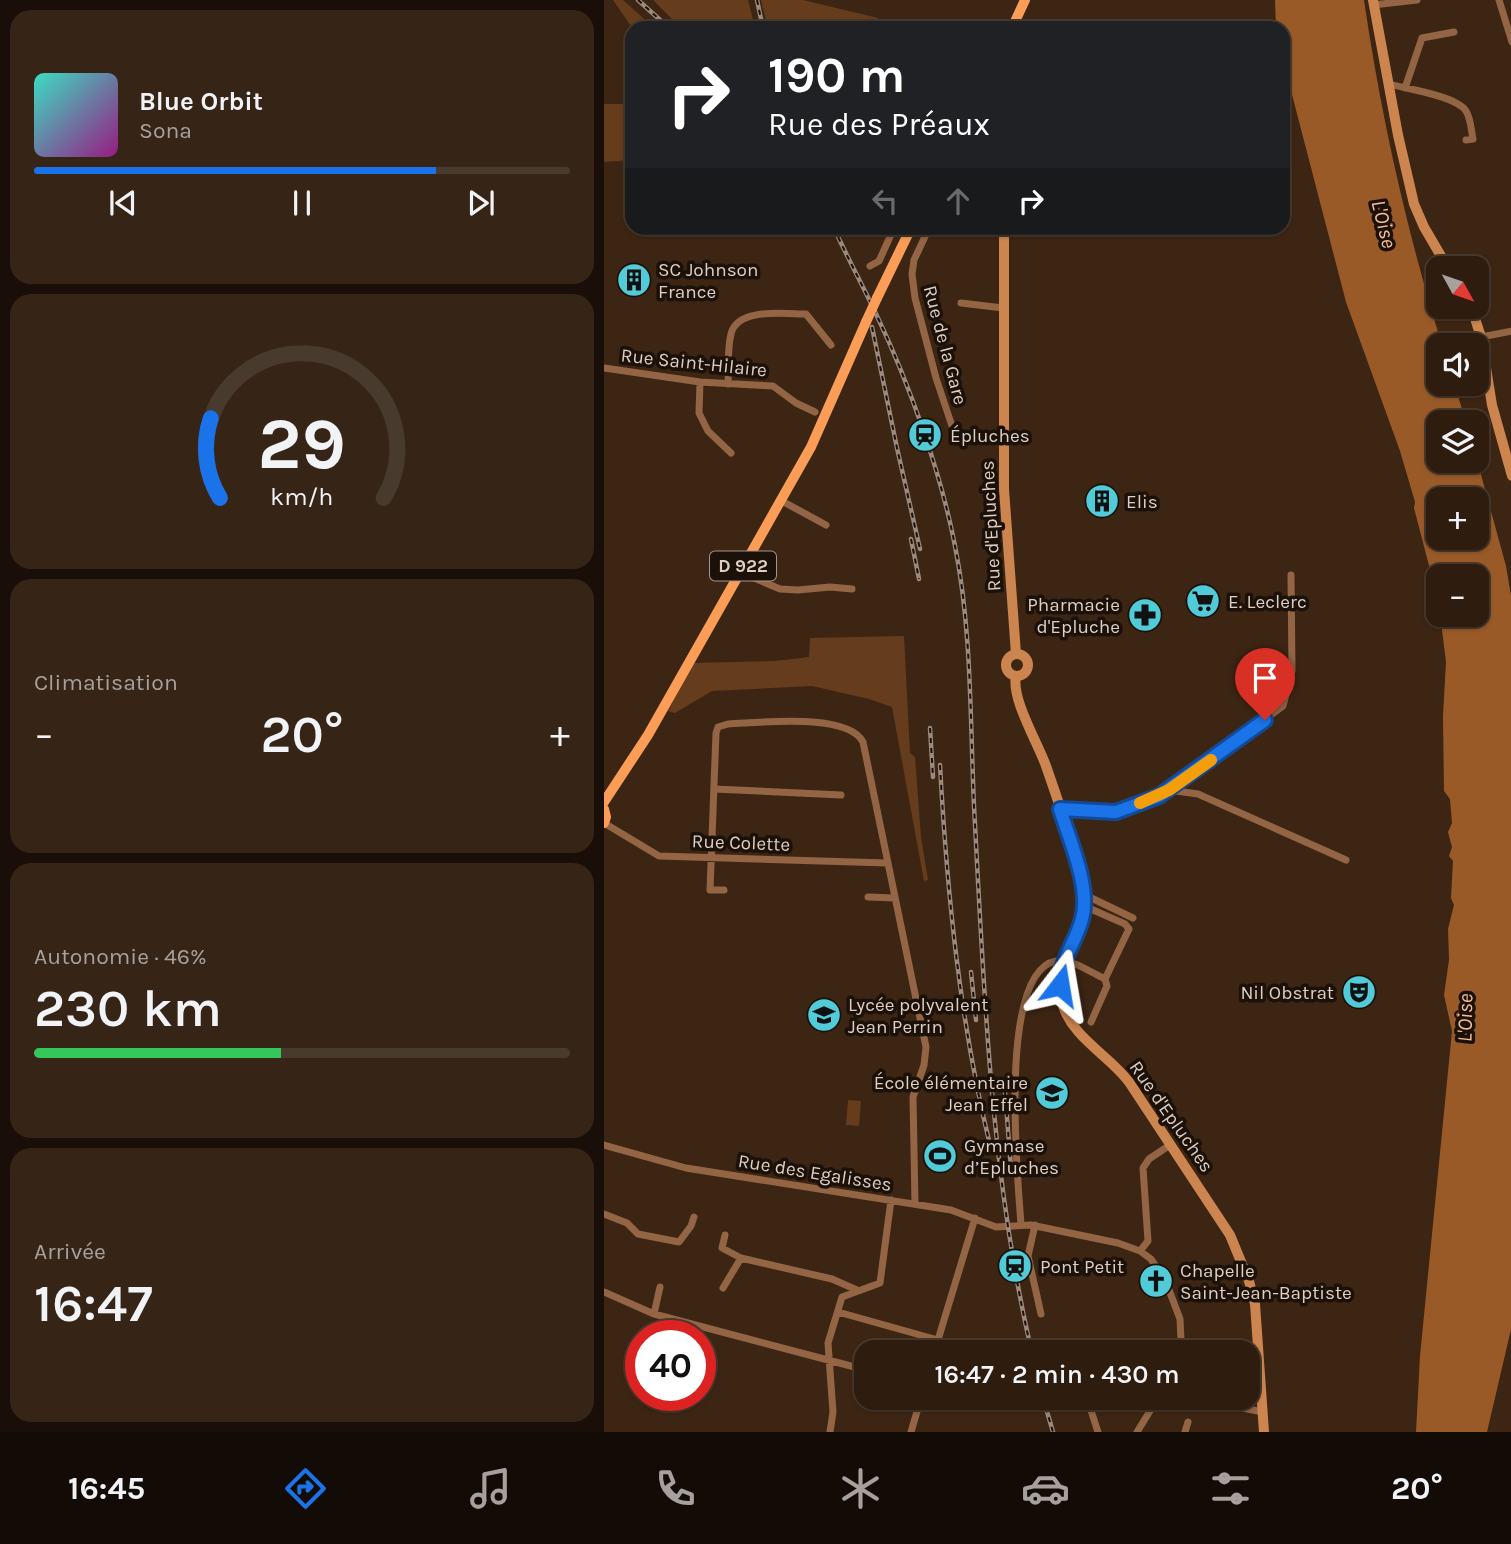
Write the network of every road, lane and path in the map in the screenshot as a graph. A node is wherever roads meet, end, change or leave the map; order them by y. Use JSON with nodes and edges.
{"nodes":[{"id":1,"x":1025,"y":0,"type":"edge"},
{"id":2,"x":1417,"y":0,"type":"edge"},
{"id":3,"x":1499,"y":0,"type":"edge"},
{"id":4,"x":1373,"y":3,"type":"edge"},
{"id":5,"x":1017,"y":21,"type":"edge"},
{"id":6,"x":1454,"y":32,"type":"dead end"},
{"id":7,"x":1511,"y":42,"type":"edge"},
{"id":8,"x":1389,"y":84,"type":"junction"},
{"id":9,"x":1406,"y":88,"type":"junction"},
{"id":10,"x":1466,"y":140,"type":"dead end"},
{"id":11,"x":891,"y":235,"type":"edge"},
{"id":12,"x":908,"y":235,"type":"edge"},
{"id":13,"x":926,"y":235,"type":"edge"},
{"id":14,"x":1004,"y":235,"type":"edge"},
{"id":15,"x":1441,"y":256,"type":"edge"},
{"id":16,"x":870,"y":266,"type":"dead end"},
{"id":17,"x":961,"y":303,"type":"dead end"},
{"id":18,"x":1003,"y":308,"type":"junction"},
{"id":19,"x":1511,"y":331,"type":"edge"},
{"id":20,"x":1489,"y":335,"type":"edge"},
{"id":21,"x":832,"y":345,"type":"dead end"},
{"id":22,"x":604,"y":368,"type":"edge"},
{"id":23,"x":700,"y":382,"type":"junction"},
{"id":24,"x":1489,"y":383,"type":"edge"},
{"id":25,"x":728,"y":384,"type":"junction"},
{"id":26,"x":829,"y":409,"type":"junction"},
{"id":27,"x":815,"y":412,"type":"junction"},
{"id":28,"x":821,"y":425,"type":"junction"},
{"id":29,"x":954,"y":432,"type":"dead end"},
{"id":30,"x":731,"y":453,"type":"dead end"},
{"id":31,"x":1511,"y":476,"type":"edge"},
{"id":32,"x":780,"y":500,"type":"junction"},
{"id":33,"x":826,"y":525,"type":"dead end"},
{"id":34,"x":740,"y":572,"type":"junction"},
{"id":35,"x":1291,"y":575,"type":"dead end"},
{"id":36,"x":852,"y":589,"type":"dead end"},
{"id":37,"x":1016,"y":654,"type":"junction"},
{"id":38,"x":1016,"y":676,"type":"junction"},
{"id":39,"x":714,"y":789,"type":"junction"},
{"id":40,"x":1169,"y":790,"type":"junction"},
{"id":41,"x":841,"y":795,"type":"dead end"},
{"id":42,"x":604,"y":802,"type":"edge"},
{"id":43,"x":604,"y":809,"type":"edge"},
{"id":44,"x":1060,"y":809,"type":"junction"},
{"id":45,"x":604,"y":823,"type":"edge"},
{"id":46,"x":712,"y":856,"type":"junction"},
{"id":47,"x":1346,"y":860,"type":"dead end"},
{"id":48,"x":887,"y":863,"type":"junction"},
{"id":49,"x":724,"y":890,"type":"dead end"},
{"id":50,"x":1084,"y":894,"type":"junction"},
{"id":51,"x":868,"y":897,"type":"dead end"},
{"id":52,"x":895,"y":898,"type":"junction"},
{"id":53,"x":1084,"y":906,"type":"junction"},
{"id":54,"x":1133,"y":918,"type":"dead end"},
{"id":55,"x":1064,"y":960,"type":"junction"},
{"id":56,"x":1105,"y":979,"type":"junction"},
{"id":57,"x":1091,"y":1021,"type":"dead end"},
{"id":58,"x":604,"y":1144,"type":"edge"},
{"id":59,"x":1170,"y":1146,"type":"junction"},
{"id":60,"x":891,"y":1200,"type":"junction"},
{"id":61,"x":915,"y":1204,"type":"junction"},
{"id":62,"x":604,"y":1214,"type":"edge"},
{"id":63,"x":694,"y":1217,"type":"dead end"},
{"id":64,"x":975,"y":1218,"type":"junction"},
{"id":65,"x":1022,"y":1225,"type":"junction"},
{"id":66,"x":1035,"y":1225,"type":"junction"},
{"id":67,"x":725,"y":1235,"type":"dead end"},
{"id":68,"x":1148,"y":1241,"type":"junction"},
{"id":69,"x":1140,"y":1251,"type":"junction"},
{"id":70,"x":740,"y":1258,"type":"junction"},
{"id":71,"x":1151,"y":1259,"type":"junction"},
{"id":72,"x":660,"y":1287,"type":"dead end"},
{"id":73,"x":724,"y":1288,"type":"dead end"},
{"id":74,"x":857,"y":1290,"type":"junction"},
{"id":75,"x":604,"y":1292,"type":"edge"},
{"id":76,"x":838,"y":1312,"type":"junction"},
{"id":77,"x":654,"y":1314,"type":"junction"},
{"id":78,"x":1041,"y":1314,"type":"dead end"},
{"id":79,"x":938,"y":1340,"type":"joint"},
{"id":80,"x":1181,"y":1340,"type":"edge"},
{"id":81,"x":831,"y":1360,"type":"junction"},
{"id":82,"x":854,"y":1367,"type":"edge"},
{"id":83,"x":917,"y":1410,"type":"edge"},
{"id":84,"x":1091,"y":1410,"type":"edge"},
{"id":85,"x":1151,"y":1410,"type":"edge"},
{"id":86,"x":1253,"y":1410,"type":"edge"},
{"id":87,"x":1263,"y":1412,"type":"junction"},
{"id":88,"x":1188,"y":1422,"type":"dead end"},
{"id":89,"x":830,"y":1432,"type":"edge"},
{"id":90,"x":911,"y":1432,"type":"edge"},
{"id":91,"x":1098,"y":1432,"type":"edge"},
{"id":92,"x":1137,"y":1432,"type":"edge"},
{"id":93,"x":1185,"y":1432,"type":"edge"},
{"id":94,"x":1264,"y":1432,"type":"edge"}],
"edges":[{"from":1,"to":5,"type":"main road"},
{"from":2,"to":4,"type":"street"},
{"from":3,"to":7,"type":"street"},
{"from":4,"to":8,"type":"street"},
{"from":6,"to":9,"type":"street"},
{"from":8,"to":9,"type":"street"},
{"from":8,"to":15,"type":"street"},
{"from":9,"to":10,"type":"street"},
{"from":11,"to":16,"type":"street"},
{"from":12,"to":26,"type":"main road","number":"D 922","bridge":true},
{"from":13,"to":29,"type":"street","name":"Rue de la Gare"},
{"from":14,"to":18,"type":"street","name":"Rue d'Epluches"},
{"from":17,"to":18,"type":"street"},
{"from":18,"to":37,"type":"street","name":"Rue d'Epluches"},
{"from":19,"to":20,"type":"street"},
{"from":21,"to":25,"type":"street"},
{"from":22,"to":23,"type":"street","name":"Rue Saint-Hilaire"},
{"from":23,"to":25,"type":"street","name":"Rue Saint-Hilaire"},
{"from":23,"to":30,"type":"street"},
{"from":24,"to":31,"type":"street"},
{"from":25,"to":27,"type":"street","name":"Rue Saint-Hilaire"},
{"from":26,"to":27,"type":"street"},
{"from":26,"to":28,"type":"main road","number":"D 922"},
{"from":27,"to":28,"type":"street"},
{"from":28,"to":32,"type":"main road","number":"D 922"},
{"from":32,"to":33,"type":"street"},
{"from":32,"to":34,"type":"main road","number":"D 922"},
{"from":34,"to":36,"type":"street"},
{"from":34,"to":42,"type":"main road","number":"D 922"},
{"from":35,"to":40,"type":"street"},
{"from":37,"to":38,"type":"street"},
{"from":37,"to":38,"type":"street"},
{"from":38,"to":44,"type":"street","name":"Rue d'Epluches"},
{"from":39,"to":41,"type":"street"},
{"from":39,"to":46,"type":"street"},
{"from":39,"to":48,"type":"street"},
{"from":40,"to":44,"type":"street"},
{"from":40,"to":47,"type":"street"},
{"from":43,"to":45,"type":"main road"},
{"from":44,"to":50,"type":"street","name":"Rue d'Epluches"},
{"from":45,"to":46,"type":"street","name":"Rue Colette"},
{"from":46,"to":48,"type":"street","name":"Rue Colette"},
{"from":46,"to":49,"type":"street"},
{"from":48,"to":52,"type":"street"},
{"from":50,"to":53,"type":"street","name":"Rue d'Epluches"},
{"from":50,"to":54,"type":"street"},
{"from":51,"to":52,"type":"street"},
{"from":52,"to":61,"type":"street"},
{"from":53,"to":55,"type":"street","name":"Rue d'Epluches"},
{"from":53,"to":56,"type":"street"},
{"from":55,"to":56,"type":"street"},
{"from":55,"to":59,"type":"street","name":"Rue d'Epluches"},
{"from":55,"to":65,"type":"street"},
{"from":56,"to":57,"type":"street"},
{"from":58,"to":60,"type":"street","name":"Rue des Egalisses"},
{"from":59,"to":68,"type":"street"},
{"from":59,"to":87,"type":"street","name":"Rue d'Epluches"},
{"from":60,"to":61,"type":"street","name":"Rue des Egalisses"},
{"from":60,"to":74,"type":"street"},
{"from":61,"to":64,"type":"street","name":"Rue des Egalisses"},
{"from":62,"to":63,"type":"street"},
{"from":64,"to":65,"type":"street","name":"Rue des Egalisses"},
{"from":64,"to":79,"type":"street"},
{"from":65,"to":66,"type":"street","name":"Rue des Egalisses"},
{"from":66,"to":69,"type":"street","name":"Rue des Egalisses"},
{"from":66,"to":78,"type":"street"},
{"from":67,"to":70,"type":"street"},
{"from":68,"to":69,"type":"street"},
{"from":68,"to":71,"type":"street"},
{"from":69,"to":71,"type":"street","name":"Rue des Egalisses"},
{"from":70,"to":73,"type":"street"},
{"from":70,"to":74,"type":"street"},
{"from":71,"to":80,"type":"street"},
{"from":72,"to":77,"type":"street"},
{"from":74,"to":76,"type":"street"},
{"from":75,"to":77,"type":"street"},
{"from":76,"to":79,"type":"street"},
{"from":76,"to":81,"type":"street"},
{"from":77,"to":81,"type":"street"},
{"from":81,"to":82,"type":"street"},
{"from":81,"to":89,"type":"street"},
{"from":83,"to":90,"type":"street"},
{"from":84,"to":91,"type":"street"},
{"from":85,"to":92,"type":"street"},
{"from":86,"to":87,"type":"street"},
{"from":87,"to":94,"type":"street","name":"Rue d'Epluches"},
{"from":88,"to":93,"type":"street"}]}
